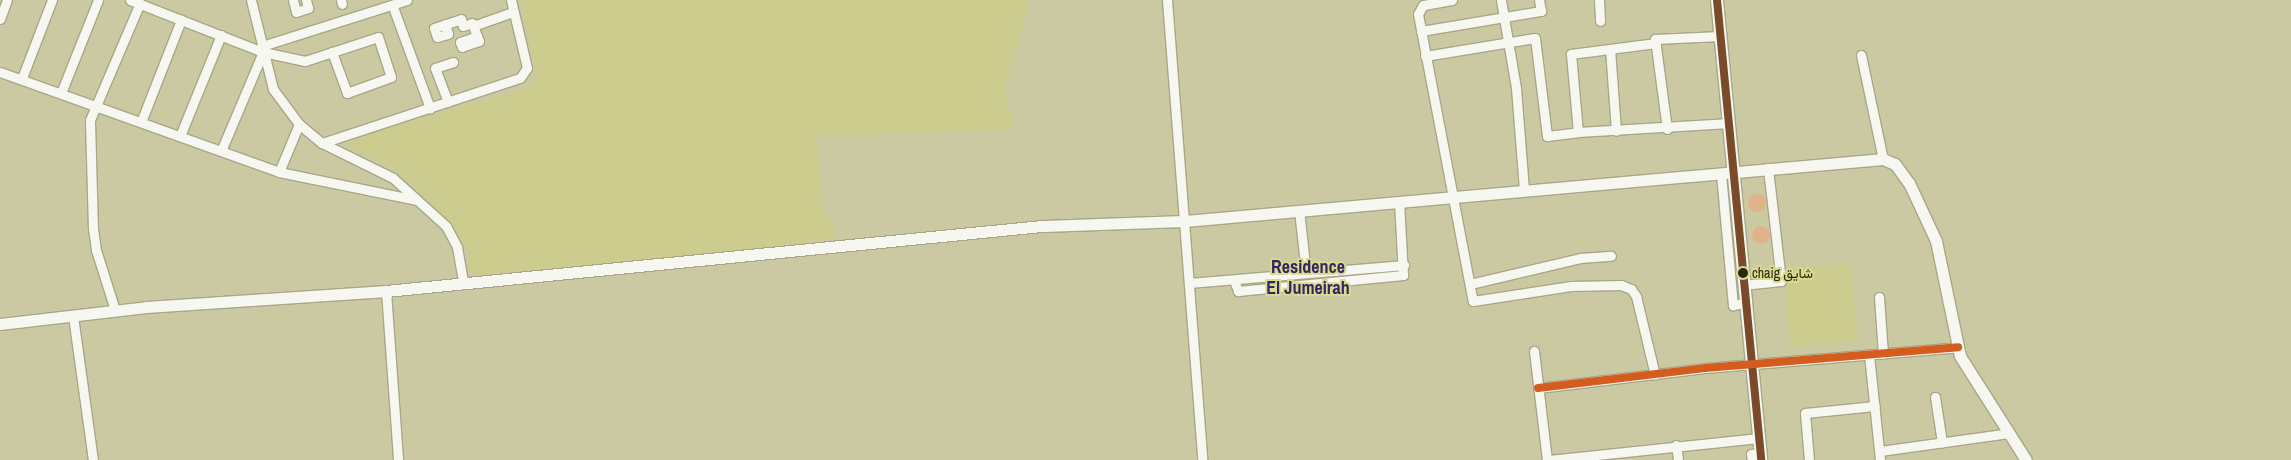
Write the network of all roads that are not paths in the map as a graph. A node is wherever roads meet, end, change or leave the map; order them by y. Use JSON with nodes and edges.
{"nodes":[{"id":1,"x":7,"y":0,"type":"edge"},
{"id":2,"x":52,"y":0,"type":"edge"},
{"id":3,"x":98,"y":0,"type":"edge"},
{"id":4,"x":130,"y":0,"type":"edge"},
{"id":5,"x":250,"y":0,"type":"edge"},
{"id":6,"x":292,"y":0,"type":"edge"},
{"id":7,"x":306,"y":0,"type":"edge"},
{"id":8,"x":406,"y":0,"type":"edge"},
{"id":9,"x":511,"y":0,"type":"edge"},
{"id":10,"x":1167,"y":0,"type":"edge"},
{"id":11,"x":1452,"y":0,"type":"edge"},
{"id":12,"x":1501,"y":0,"type":"edge"},
{"id":13,"x":1539,"y":0,"type":"edge"},
{"id":14,"x":1599,"y":0,"type":"edge"},
{"id":15,"x":1717,"y":0,"type":"edge"},
{"id":16,"x":140,"y":3,"type":"junction"},
{"id":17,"x":392,"y":7,"type":"junction"},
{"id":18,"x":513,"y":12,"type":"junction"},
{"id":19,"x":1504,"y":16,"type":"junction"},
{"id":20,"x":0,"y":19,"type":"edge"},
{"id":21,"x":181,"y":20,"type":"junction"},
{"id":22,"x":1600,"y":21,"type":"dead end"},
{"id":23,"x":445,"y":24,"type":"dead end"},
{"id":24,"x":474,"y":26,"type":"junction"},
{"id":25,"x":1421,"y":31,"type":"junction"},
{"id":26,"x":221,"y":36,"type":"junction"},
{"id":27,"x":477,"y":36,"type":"dead end"},
{"id":28,"x":1720,"y":36,"type":"junction"},
{"id":29,"x":1509,"y":41,"type":"junction"},
{"id":30,"x":1656,"y":43,"type":"junction"},
{"id":31,"x":263,"y":49,"type":"junction"},
{"id":32,"x":1610,"y":49,"type":"junction"},
{"id":33,"x":332,"y":52,"type":"junction"},
{"id":34,"x":1861,"y":55,"type":"dead end"},
{"id":35,"x":1425,"y":56,"type":"junction"},
{"id":36,"x":453,"y":62,"type":"dead end"},
{"id":37,"x":0,"y":72,"type":"edge"},
{"id":38,"x":22,"y":78,"type":"junction"},
{"id":39,"x":61,"y":92,"type":"junction"},
{"id":40,"x":448,"y":102,"type":"junction"},
{"id":41,"x":96,"y":106,"type":"junction"},
{"id":42,"x":430,"y":108,"type":"junction"},
{"id":43,"x":141,"y":122,"type":"junction"},
{"id":44,"x":1730,"y":123,"type":"junction"},
{"id":45,"x":299,"y":124,"type":"junction"},
{"id":46,"x":1667,"y":129,"type":"junction"},
{"id":47,"x":1616,"y":131,"type":"junction"},
{"id":48,"x":1578,"y":132,"type":"junction"},
{"id":49,"x":180,"y":136,"type":"junction"},
{"id":50,"x":322,"y":143,"type":"junction"},
{"id":51,"x":221,"y":151,"type":"junction"},
{"id":52,"x":1884,"y":158,"type":"junction"},
{"id":53,"x":1768,"y":168,"type":"junction"},
{"id":54,"x":279,"y":172,"type":"junction"},
{"id":55,"x":1727,"y":173,"type":"junction"},
{"id":56,"x":1524,"y":190,"type":"junction"},
{"id":57,"x":1453,"y":196,"type":"junction"},
{"id":58,"x":417,"y":200,"type":"junction"},
{"id":59,"x":1399,"y":202,"type":"junction"},
{"id":60,"x":1299,"y":210,"type":"junction"},
{"id":61,"x":1185,"y":221,"type":"junction"},
{"id":62,"x":1611,"y":256,"type":"dead end"},
{"id":63,"x":1404,"y":265,"type":"junction"},
{"id":64,"x":1306,"y":273,"type":"junction"},
{"id":65,"x":1234,"y":280,"type":"junction"},
{"id":66,"x":463,"y":281,"type":"junction"},
{"id":67,"x":1189,"y":283,"type":"junction"},
{"id":68,"x":1470,"y":284,"type":"junction"},
{"id":69,"x":1743,"y":285,"type":"junction"},
{"id":70,"x":386,"y":291,"type":"junction"},
{"id":71,"x":1879,"y":298,"type":"dead end"},
{"id":72,"x":1744,"y":303,"type":"junction"},
{"id":73,"x":115,"y":310,"type":"junction"},
{"id":74,"x":73,"y":316,"type":"junction"},
{"id":75,"x":0,"y":324,"type":"edge"},
{"id":76,"x":1958,"y":347,"type":"junction"},
{"id":77,"x":1534,"y":351,"type":"dead end"},
{"id":78,"x":1882,"y":354,"type":"junction"},
{"id":79,"x":1869,"y":355,"type":"junction"},
{"id":80,"x":1750,"y":364,"type":"junction"},
{"id":81,"x":1655,"y":375,"type":"junction"},
{"id":82,"x":1538,"y":388,"type":"junction"},
{"id":83,"x":1935,"y":397,"type":"dead end"},
{"id":84,"x":1875,"y":406,"type":"junction"},
{"id":85,"x":2009,"y":433,"type":"junction"},
{"id":86,"x":1758,"y":438,"type":"junction"},
{"id":87,"x":1942,"y":442,"type":"junction"},
{"id":88,"x":1676,"y":445,"type":"junction"},
{"id":89,"x":1880,"y":456,"type":"edge"},
{"id":90,"x":1757,"y":458,"type":"edge"},
{"id":91,"x":93,"y":460,"type":"edge"},
{"id":92,"x":398,"y":460,"type":"edge"},
{"id":93,"x":1202,"y":460,"type":"edge"},
{"id":94,"x":1548,"y":460,"type":"edge"},
{"id":95,"x":1678,"y":460,"type":"edge"},
{"id":96,"x":1809,"y":460,"type":"edge"},
{"id":97,"x":2026,"y":460,"type":"edge"}],
"edges":[{"from":1,"to":20,"type":"street"},
{"from":2,"to":38,"type":"street"},
{"from":3,"to":39,"type":"street"},
{"from":4,"to":16,"type":"street"},
{"from":5,"to":31,"type":"street"},
{"from":6,"to":7,"type":"street"},
{"from":8,"to":17,"type":"street"},
{"from":9,"to":18,"type":"street"},
{"from":10,"to":61,"type":"street"},
{"from":11,"to":25,"type":"street"},
{"from":12,"to":19,"type":"street"},
{"from":13,"to":19,"type":"street"},
{"from":14,"to":22,"type":"street"},
{"from":15,"to":28,"type":"main road"},
{"from":16,"to":21,"type":"street"},
{"from":16,"to":41,"type":"street"},
{"from":17,"to":31,"type":"street"},
{"from":17,"to":42,"type":"street"},
{"from":18,"to":24,"type":"street"},
{"from":18,"to":40,"type":"street"},
{"from":19,"to":25,"type":"street"},
{"from":19,"to":29,"type":"street"},
{"from":21,"to":26,"type":"street"},
{"from":21,"to":43,"type":"street"},
{"from":23,"to":24,"type":"street"},
{"from":24,"to":27,"type":"street"},
{"from":25,"to":35,"type":"street"},
{"from":26,"to":31,"type":"street"},
{"from":26,"to":49,"type":"street"},
{"from":28,"to":30,"type":"street"},
{"from":28,"to":44,"type":"main road"},
{"from":29,"to":35,"type":"street"},
{"from":29,"to":48,"type":"street"},
{"from":29,"to":56,"type":"street"},
{"from":30,"to":32,"type":"street"},
{"from":30,"to":46,"type":"street"},
{"from":31,"to":33,"type":"street"},
{"from":31,"to":45,"type":"street"},
{"from":31,"to":51,"type":"street"},
{"from":32,"to":47,"type":"street"},
{"from":32,"to":48,"type":"street"},
{"from":33,"to":33,"type":"street"},
{"from":34,"to":52,"type":"street"},
{"from":35,"to":57,"type":"street"},
{"from":36,"to":40,"type":"street"},
{"from":37,"to":38,"type":"street"},
{"from":38,"to":39,"type":"street"},
{"from":39,"to":41,"type":"street"},
{"from":40,"to":42,"type":"street"},
{"from":41,"to":43,"type":"street"},
{"from":41,"to":73,"type":"street"},
{"from":42,"to":50,"type":"street"},
{"from":43,"to":49,"type":"street"},
{"from":44,"to":46,"type":"street"},
{"from":44,"to":55,"type":"main road"},
{"from":45,"to":50,"type":"street"},
{"from":45,"to":54,"type":"street"},
{"from":46,"to":47,"type":"street"},
{"from":47,"to":48,"type":"street"},
{"from":49,"to":51,"type":"street"},
{"from":50,"to":58,"type":"street"},
{"from":51,"to":54,"type":"street"},
{"from":52,"to":53,"type":"street"},
{"from":52,"to":76,"type":"street"},
{"from":53,"to":55,"type":"street"},
{"from":53,"to":69,"type":"street"},
{"from":54,"to":58,"type":"street"},
{"from":55,"to":56,"type":"street"},
{"from":55,"to":69,"type":"main road"},
{"from":55,"to":72,"type":"street"},
{"from":56,"to":57,"type":"street"},
{"from":57,"to":59,"type":"street"},
{"from":57,"to":68,"type":"street"},
{"from":58,"to":66,"type":"street"},
{"from":59,"to":60,"type":"street"},
{"from":59,"to":63,"type":"street"},
{"from":60,"to":61,"type":"street"},
{"from":60,"to":64,"type":"street"},
{"from":61,"to":66,"type":"street"},
{"from":61,"to":67,"type":"street"},
{"from":62,"to":68,"type":"street"},
{"from":63,"to":64,"type":"street"},
{"from":63,"to":65,"type":"street"},
{"from":64,"to":65,"type":"street"},
{"from":65,"to":67,"type":"street"},
{"from":66,"to":70,"type":"street"},
{"from":67,"to":93,"type":"street"},
{"from":68,"to":81,"type":"street"},
{"from":69,"to":72,"type":"main road"},
{"from":70,"to":73,"type":"street"},
{"from":70,"to":92,"type":"street"},
{"from":71,"to":78,"type":"street"},
{"from":72,"to":80,"type":"main road"},
{"from":73,"to":74,"type":"street"},
{"from":74,"to":75,"type":"street"},
{"from":74,"to":91,"type":"street"},
{"from":76,"to":78,"type":"street"},
{"from":76,"to":85,"type":"street"},
{"from":77,"to":82,"type":"street"},
{"from":78,"to":79,"type":"street"},
{"from":79,"to":80,"type":"street"},
{"from":79,"to":84,"type":"street"},
{"from":80,"to":81,"type":"street"},
{"from":80,"to":86,"type":"main road"},
{"from":81,"to":82,"type":"street"},
{"from":82,"to":94,"type":"street"},
{"from":83,"to":87,"type":"street"},
{"from":84,"to":89,"type":"street"},
{"from":84,"to":96,"type":"street"},
{"from":85,"to":87,"type":"street"},
{"from":85,"to":97,"type":"street"},
{"from":86,"to":88,"type":"street"},
{"from":86,"to":90,"type":"main road"},
{"from":87,"to":89,"type":"street"},
{"from":88,"to":94,"type":"street"},
{"from":88,"to":95,"type":"street"}]}
